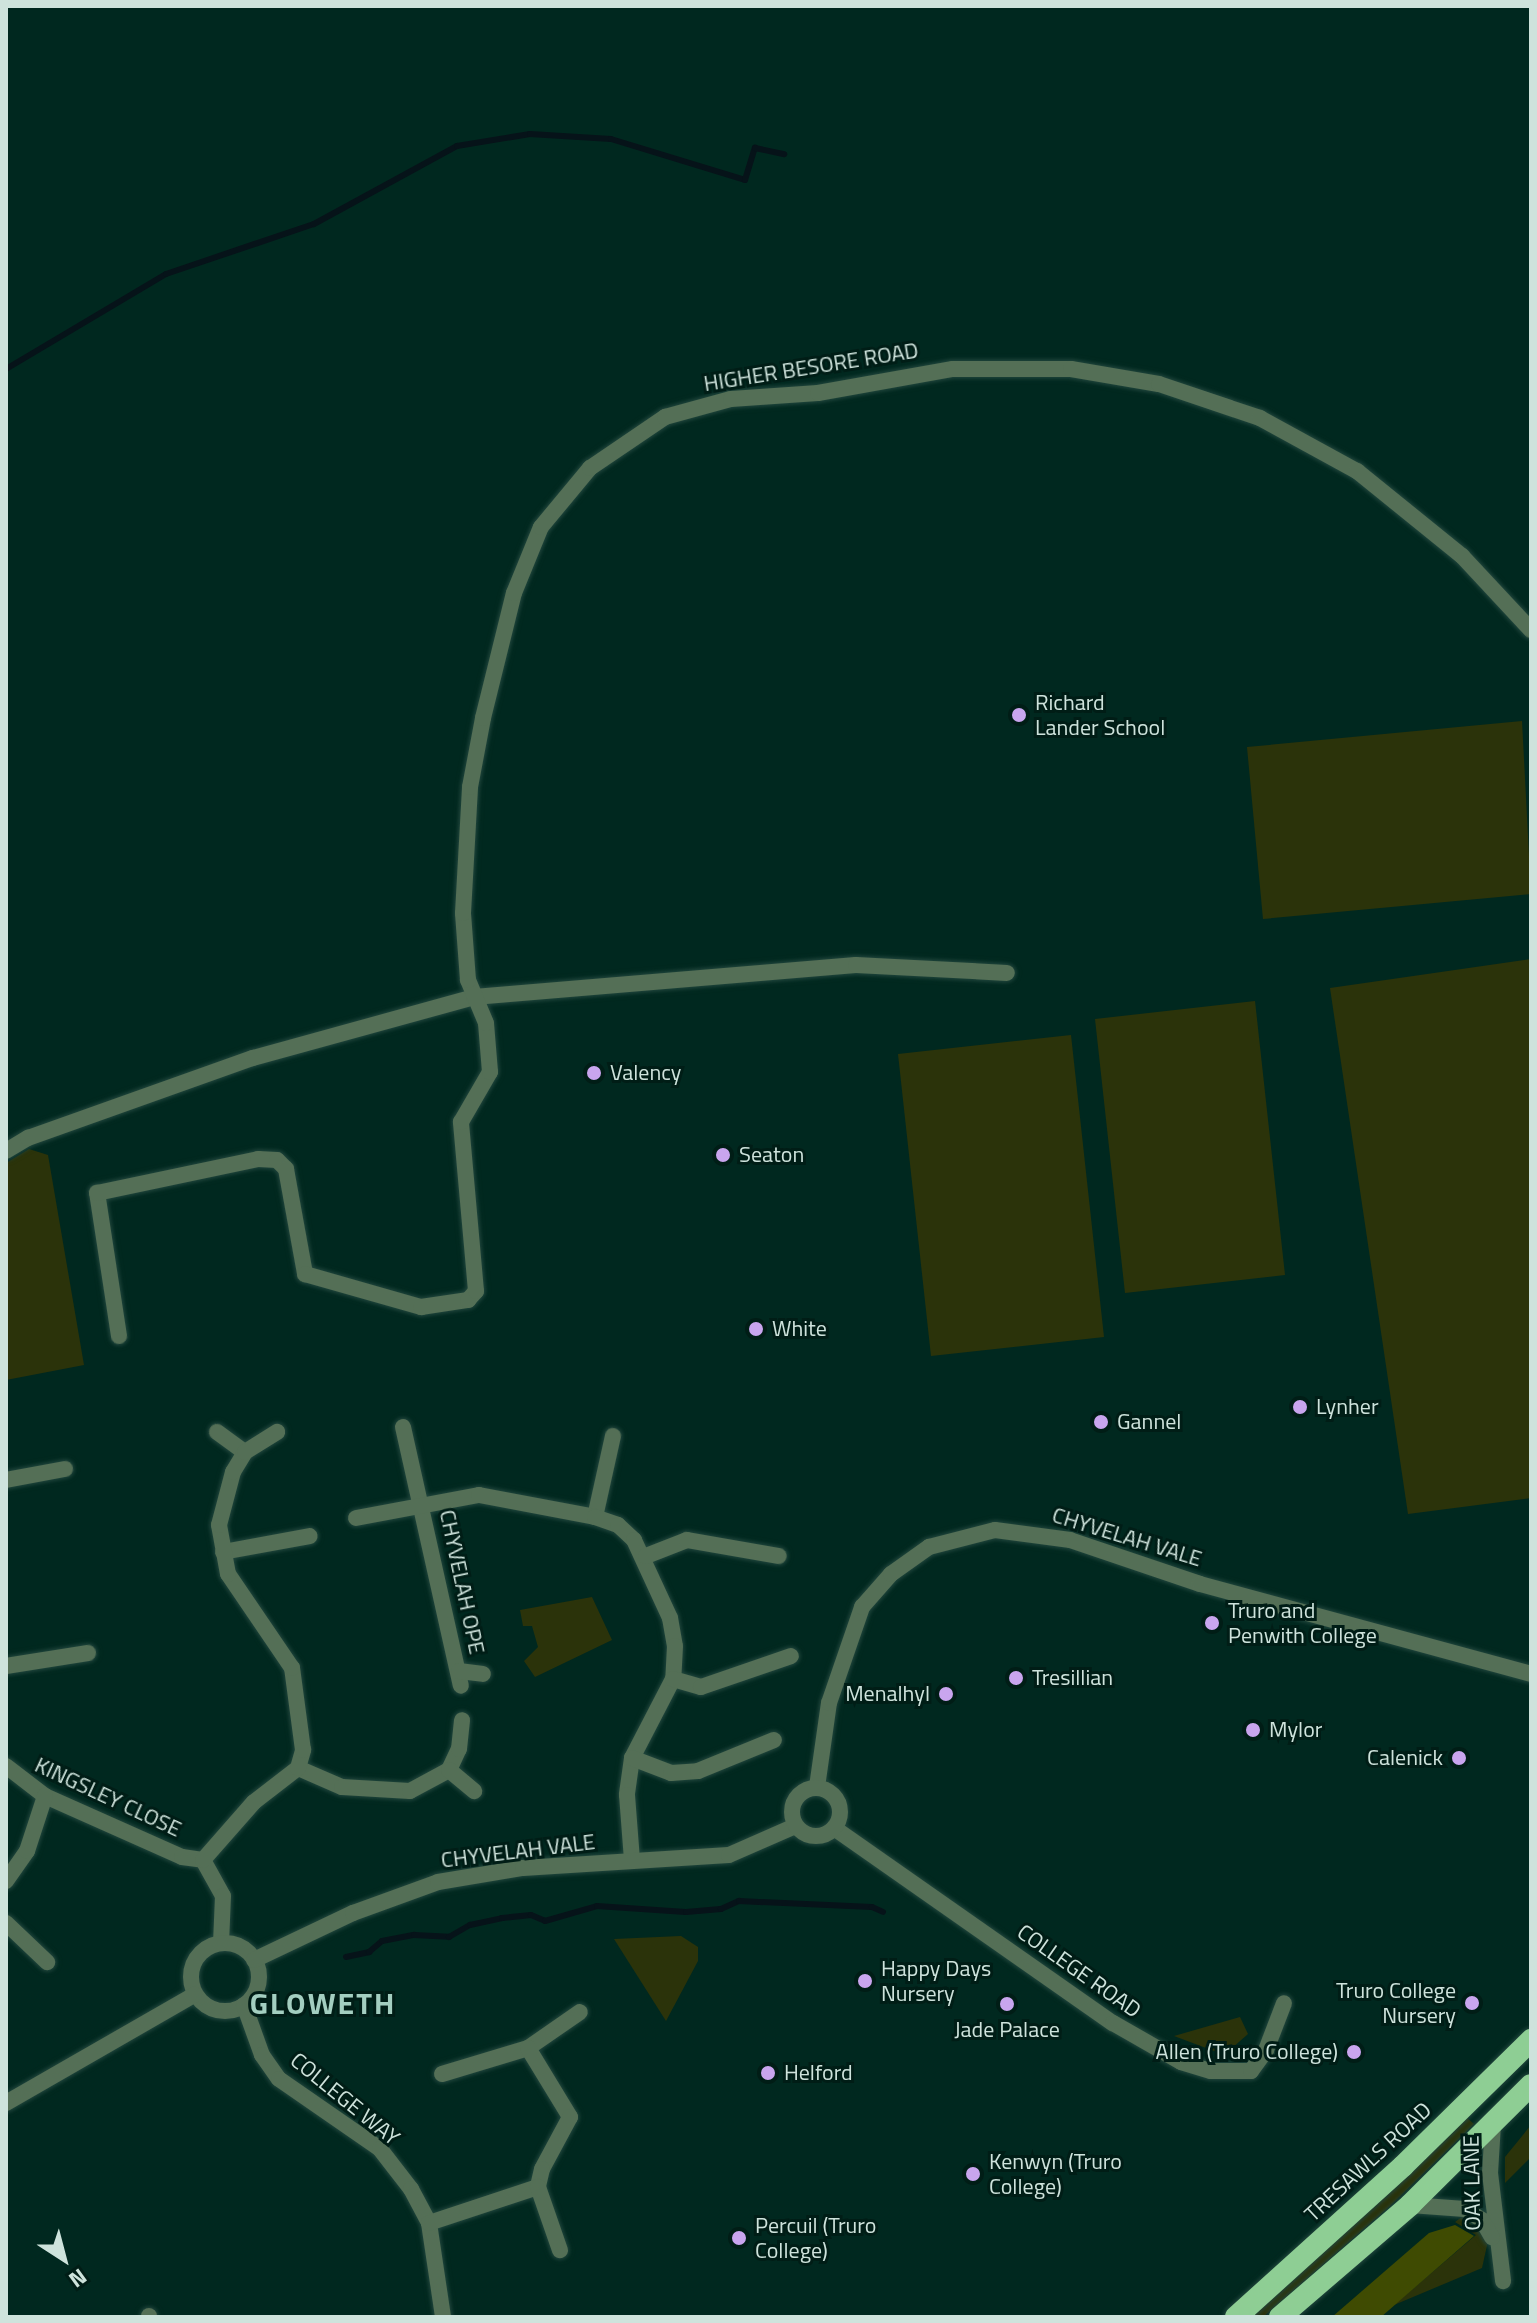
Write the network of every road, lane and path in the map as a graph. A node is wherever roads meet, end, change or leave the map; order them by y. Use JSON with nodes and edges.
{"nodes":[{"id":1,"x":1531,"y":630,"type":"edge"},
{"id":2,"x":1007,"y":973,"type":"dead end"},
{"id":3,"x":474,"y":997,"type":"junction"},
{"id":4,"x":6,"y":1151,"type":"edge"},
{"id":5,"x":119,"y":1336,"type":"dead end"},
{"id":6,"x":403,"y":1427,"type":"dead end"},
{"id":7,"x":217,"y":1432,"type":"dead end"},
{"id":8,"x":277,"y":1432,"type":"dead end"},
{"id":9,"x":613,"y":1436,"type":"dead end"},
{"id":10,"x":245,"y":1452,"type":"junction"},
{"id":11,"x":65,"y":1469,"type":"dead end"},
{"id":12,"x":6,"y":1480,"type":"edge"},
{"id":13,"x":423,"y":1503,"type":"junction"},
{"id":14,"x":595,"y":1517,"type":"junction"},
{"id":15,"x":356,"y":1518,"type":"dead end"},
{"id":16,"x":310,"y":1536,"type":"dead end"},
{"id":17,"x":223,"y":1552,"type":"junction"},
{"id":18,"x":646,"y":1556,"type":"junction"},
{"id":19,"x":779,"y":1556,"type":"dead end"},
{"id":20,"x":88,"y":1653,"type":"dead end"},
{"id":21,"x":791,"y":1656,"type":"dead end"},
{"id":22,"x":6,"y":1666,"type":"edge"},
{"id":23,"x":483,"y":1674,"type":"dead end"},
{"id":24,"x":1531,"y":1674,"type":"edge"},
{"id":25,"x":673,"y":1679,"type":"junction"},
{"id":26,"x":462,"y":1720,"type":"dead end"},
{"id":27,"x":774,"y":1740,"type":"dead end"},
{"id":28,"x":632,"y":1758,"type":"junction"},
{"id":29,"x":6,"y":1766,"type":"edge"},
{"id":30,"x":298,"y":1768,"type":"junction"},
{"id":31,"x":449,"y":1770,"type":"junction"},
{"id":32,"x":817,"y":1787,"type":"junction"},
{"id":33,"x":474,"y":1791,"type":"dead end"},
{"id":34,"x":45,"y":1796,"type":"junction"},
{"id":35,"x":795,"y":1826,"type":"junction"},
{"id":36,"x":834,"y":1828,"type":"junction"},
{"id":37,"x":203,"y":1860,"type":"junction"},
{"id":38,"x":632,"y":1860,"type":"junction"},
{"id":39,"x":6,"y":1881,"type":"edge"},
{"id":40,"x":6,"y":1923,"type":"edge"},
{"id":41,"x":221,"y":1943,"type":"junction"},
{"id":42,"x":254,"y":1960,"type":"junction"},
{"id":43,"x":47,"y":1962,"type":"dead end"},
{"id":44,"x":194,"y":1995,"type":"junction"},
{"id":45,"x":1284,"y":2003,"type":"dead end"},
{"id":46,"x":244,"y":2005,"type":"junction"},
{"id":47,"x":580,"y":2012,"type":"dead end"},
{"id":48,"x":1531,"y":2040,"type":"edge"},
{"id":49,"x":528,"y":2048,"type":"junction"},
{"id":50,"x":442,"y":2074,"type":"dead end"},
{"id":51,"x":1531,"y":2085,"type":"edge"},
{"id":52,"x":6,"y":2103,"type":"edge"},
{"id":53,"x":1493,"y":2124,"type":"junction"},
{"id":54,"x":538,"y":2187,"type":"junction"},
{"id":55,"x":1410,"y":2205,"type":"junction"},
{"id":56,"x":429,"y":2223,"type":"junction"},
{"id":57,"x":1494,"y":2242,"type":"junction"},
{"id":58,"x":560,"y":2250,"type":"dead end"},
{"id":59,"x":1503,"y":2281,"type":"dead end"},
{"id":60,"x":443,"y":2317,"type":"edge"},
{"id":61,"x":1236,"y":2317,"type":"edge"},
{"id":62,"x":1280,"y":2317,"type":"edge"}],
"edges":[{"from":1,"to":3,"type":"street","name":"HIGHER BESORE ROAD"},
{"from":2,"to":3,"type":"street"},
{"from":3,"to":4,"type":"street"},
{"from":3,"to":5,"type":"street","name":"HIGHER BESORE ROAD"},
{"from":6,"to":13,"type":"street","name":"CHYVELAH OPE"},
{"from":7,"to":10,"type":"street"},
{"from":8,"to":10,"type":"street"},
{"from":9,"to":14,"type":"street"},
{"from":10,"to":17,"type":"street"},
{"from":11,"to":12,"type":"street"},
{"from":13,"to":14,"type":"street","name":"CHYVELAH OPE"},
{"from":13,"to":15,"type":"street","name":"CHYVELAH OPE"},
{"from":13,"to":23,"type":"street","name":"CHYVELAH OPE"},
{"from":14,"to":18,"type":"street","name":"CHYVELAH OPE"},
{"from":16,"to":17,"type":"street"},
{"from":17,"to":30,"type":"street"},
{"from":18,"to":19,"type":"street"},
{"from":18,"to":25,"type":"street","name":"CHYVELAH OPE"},
{"from":20,"to":22,"type":"street"},
{"from":21,"to":25,"type":"street"},
{"from":24,"to":32,"type":"street","name":"CHYVELAH VALE"},
{"from":25,"to":28,"type":"street","name":"CHYVELAH OPE"},
{"from":26,"to":31,"type":"street"},
{"from":27,"to":28,"type":"street"},
{"from":28,"to":38,"type":"street","name":"CHYVELAH OPE"},
{"from":29,"to":34,"type":"street","name":"KINGSLEY CLOSE"},
{"from":30,"to":31,"type":"street"},
{"from":30,"to":37,"type":"street"},
{"from":31,"to":33,"type":"street"},
{"from":32,"to":35,"type":"street"},
{"from":32,"to":36,"type":"street"},
{"from":34,"to":37,"type":"street","name":"KINGSLEY CLOSE"},
{"from":34,"to":39,"type":"street"},
{"from":35,"to":36,"type":"street","name":"CHYVELAH VALE"},
{"from":35,"to":38,"type":"street","name":"CHYVELAH VALE"},
{"from":36,"to":45,"type":"street","name":"COLLEGE ROAD"},
{"from":37,"to":41,"type":"street"},
{"from":38,"to":42,"type":"street","name":"CHYVELAH VALE"},
{"from":40,"to":43,"type":"street"},
{"from":41,"to":42,"type":"street"},
{"from":41,"to":44,"type":"street"},
{"from":42,"to":46,"type":"street"},
{"from":44,"to":46,"type":"street"},
{"from":44,"to":52,"type":"street"},
{"from":46,"to":56,"type":"street","name":"COLLEGE WAY"},
{"from":47,"to":49,"type":"street"},
{"from":48,"to":61,"type":"highway","name":"TRESAWLS ROAD"},
{"from":49,"to":50,"type":"street"},
{"from":49,"to":54,"type":"street"},
{"from":51,"to":53,"type":"highway"},
{"from":53,"to":55,"type":"highway"},
{"from":53,"to":57,"type":"street","name":"OAK LANE"},
{"from":54,"to":56,"type":"street"},
{"from":54,"to":58,"type":"street"},
{"from":55,"to":57,"type":"street","name":"OAK LANE"},
{"from":55,"to":62,"type":"highway"},
{"from":56,"to":60,"type":"street","name":"COLLEGE WAY"},
{"from":57,"to":59,"type":"street","name":"OAK LANE"}]}
